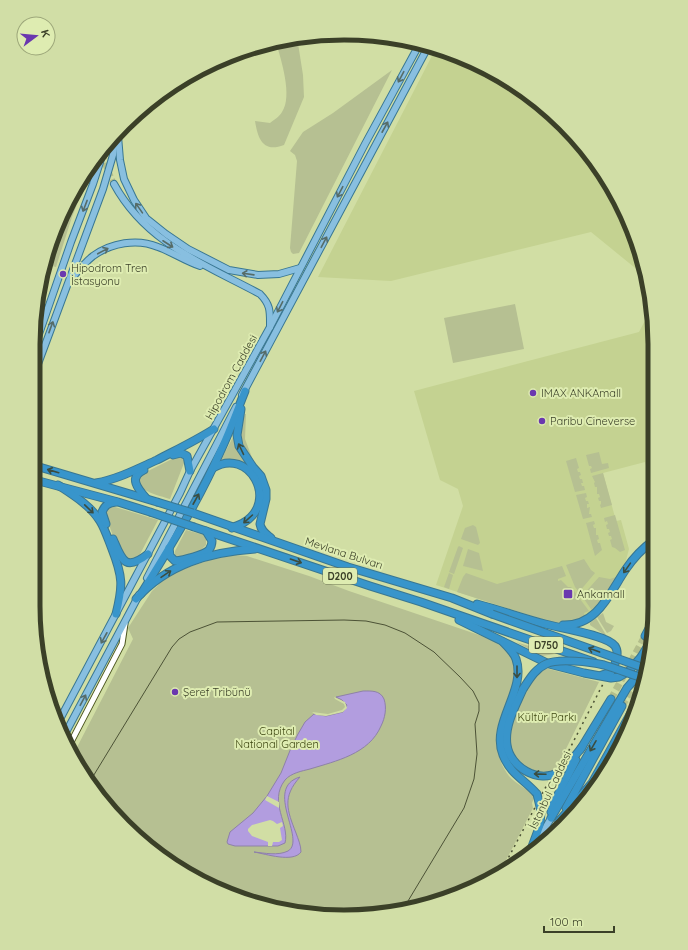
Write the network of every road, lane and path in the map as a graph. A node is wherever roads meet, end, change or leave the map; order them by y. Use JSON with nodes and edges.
{"nodes":[{"id":1,"x":417,"y":49,"type":"edge"},
{"id":2,"x":426,"y":51,"type":"edge"},
{"id":3,"x":118,"y":140,"type":"edge"},
{"id":4,"x":113,"y":146,"type":"edge"},
{"id":5,"x":100,"y":163,"type":"edge"},
{"id":6,"x":114,"y":184,"type":"tunnel mouth"},
{"id":7,"x":210,"y":268,"type":"junction"},
{"id":8,"x":300,"y":268,"type":"junction"},
{"id":9,"x":65,"y":288,"type":"junction"},
{"id":10,"x":270,"y":327,"type":"junction"},
{"id":11,"x":41,"y":329,"type":"edge"},
{"id":12,"x":40,"y":358,"type":"edge"},
{"id":13,"x":244,"y":391,"type":"junction"},
{"id":14,"x":214,"y":429,"type":"junction"},
{"id":15,"x":40,"y":467,"type":"edge"},
{"id":16,"x":212,"y":468,"type":"junction"},
{"id":17,"x":190,"y":471,"type":"junction"},
{"id":18,"x":40,"y":481,"type":"edge"},
{"id":19,"x":96,"y":483,"type":"junction"},
{"id":20,"x":58,"y":485,"type":"junction"},
{"id":21,"x":146,"y":498,"type":"junction"},
{"id":22,"x":118,"y":502,"type":"junction"},
{"id":23,"x":231,"y":528,"type":"junction"},
{"id":24,"x":206,"y":530,"type":"junction"},
{"id":25,"x":276,"y":542,"type":"junction"},
{"id":26,"x":648,"y":545,"type":"edge"},
{"id":27,"x":169,"y":548,"type":"junction"},
{"id":28,"x":260,"y":548,"type":"junction"},
{"id":29,"x":148,"y":554,"type":"junction"},
{"id":30,"x":139,"y":596,"type":"junction"},
{"id":31,"x":452,"y":598,"type":"junction"},
{"id":32,"x":421,"y":602,"type":"junction"},
{"id":33,"x":116,"y":614,"type":"junction"},
{"id":34,"x":125,"y":620,"type":"junction"},
{"id":35,"x":546,"y":624,"type":"junction"},
{"id":36,"x":489,"y":626,"type":"joint"},
{"id":37,"x":501,"y":639,"type":"junction"},
{"id":38,"x":644,"y":651,"type":"edge"},
{"id":39,"x":603,"y":665,"type":"junction"},
{"id":40,"x":642,"y":666,"type":"edge"},
{"id":41,"x":640,"y":673,"type":"edge"},
{"id":42,"x":596,"y":675,"type":"junction"},
{"id":43,"x":640,"y":677,"type":"edge"},
{"id":44,"x":611,"y":699,"type":"tunnel mouth"},
{"id":45,"x":622,"y":706,"type":"tunnel mouth"},
{"id":46,"x":61,"y":717,"type":"edge"},
{"id":47,"x":67,"y":731,"type":"edge"},
{"id":48,"x":72,"y":741,"type":"edge"},
{"id":49,"x":582,"y":747,"type":"junction"},
{"id":50,"x":584,"y":792,"type":"edge"},
{"id":51,"x":550,"y":818,"type":"junction"},
{"id":52,"x":559,"y":821,"type":"joint"},
{"id":53,"x":539,"y":839,"type":"edge"},
{"id":54,"x":533,"y":844,"type":"edge"}],
"edges":[{"from":1,"to":8,"type":"main road","name":"Hipodrom Caddesi","one_way":true},
{"from":13,"to":2,"type":"main road","name":"Hipodrom Caddesi","one_way":true},
{"from":8,"to":3,"type":"main road","one_way":true},
{"from":4,"to":9,"type":"main road"},
{"from":5,"to":11,"type":"main road","one_way":true},
{"from":6,"to":7,"type":"main road","one_way":true},
{"from":9,"to":7,"type":"main road","one_way":true},
{"from":7,"to":10,"type":"main road"},
{"from":8,"to":10,"type":"main road","name":"Hipodrom Caddesi","one_way":true},
{"from":12,"to":9,"type":"main road","one_way":true},
{"from":10,"to":14,"type":"main road","name":"Hipodrom Caddesi"},
{"from":13,"to":16,"type":"highway"},
{"from":25,"to":13,"type":"highway","one_way":true},
{"from":13,"to":30,"type":"main road","name":"Hipodrom Caddesi"},
{"from":14,"to":17,"type":"main road","name":"Hipodrom Caddesi"},
{"from":14,"to":19,"type":"highway"},
{"from":19,"to":15,"type":"highway","name":"Mevlana Bulvarı","number":"D200","one_way":true},
{"from":16,"to":23,"type":"highway","one_way":true},
{"from":27,"to":16,"type":"highway","one_way":true},
{"from":17,"to":21,"type":"highway"},
{"from":17,"to":29,"type":"main road","name":"Hipodrom Caddesi"},
{"from":18,"to":20,"type":"highway","name":"Mevlana Bulvarı","number":"D200"},
{"from":19,"to":21,"type":"highway","name":"Mevlana Bulvarı","number":"D200"},
{"from":20,"to":22,"type":"highway","name":"Mevlana Bulvarı","number":"D200"},
{"from":20,"to":33,"type":"highway","one_way":true},
{"from":21,"to":23,"type":"highway","name":"Mevlana Bulvarı","number":"D200","bridge":true},
{"from":22,"to":24,"type":"highway","name":"Mevlana Bulvarı","number":"D200","bridge":true},
{"from":22,"to":29,"type":"highway"},
{"from":23,"to":25,"type":"highway","name":"Mevlana Bulvarı","number":"D200"},
{"from":24,"to":27,"type":"highway"},
{"from":24,"to":28,"type":"highway","name":"Mevlana Bulvarı","number":"D200"},
{"from":25,"to":31,"type":"highway","name":"Mevlana Bulvarı","number":"D200"},
{"from":26,"to":35,"type":"highway","one_way":true},
{"from":27,"to":30,"type":"highway"},
{"from":30,"to":28,"type":"highway","one_way":true},
{"from":28,"to":32,"type":"highway","name":"Mevlana Bulvarı","number":"D200","one_way":true},
{"from":29,"to":33,"type":"main road","name":"Hipodrom Caddesi"},
{"from":30,"to":34,"type":"main road","name":"Hipodrom Caddesi"},
{"from":31,"to":35,"type":"highway"},
{"from":40,"to":31,"type":"highway","name":"Mevlana Bulvarı","number":"D200","one_way":true,"bridge":true},
{"from":32,"to":36,"type":"highway","name":"Mevlana Bulvarı","number":"D200"},
{"from":32,"to":37,"type":"highway"},
{"from":33,"to":46,"type":"main road","name":"Hipodrom Caddesi","one_way":true},
{"from":47,"to":34,"type":"main road","name":"Hipodrom Caddesi","one_way":true},
{"from":34,"to":48,"type":"street","name":"Hipodrom Caddesi"},
{"from":35,"to":42,"type":"highway"},
{"from":36,"to":39,"type":"highway","name":"Mevlana Bulvarı","number":"D750","bridge":true},
{"from":37,"to":42,"type":"highway","number":"D750"},
{"from":37,"to":54,"type":"highway","one_way":true,"bridge":true},
{"from":38,"to":42,"type":"highway","number":"D750"},
{"from":39,"to":43,"type":"highway","name":"Mevlana Bulvarı","bridge":true},
{"from":49,"to":39,"type":"highway","one_way":true,"bridge":true},
{"from":41,"to":51,"type":"highway","one_way":true},
{"from":44,"to":49,"type":"highway","name":"İstanbul Caddesi"},
{"from":45,"to":52,"type":"highway","name":"İstanbul Caddesi"},
{"from":49,"to":51,"type":"highway","name":"İstanbul Caddesi"},
{"from":50,"to":52,"type":"highway"},
{"from":51,"to":53,"type":"main road","name":"İstanbul Caddesi"}]}
